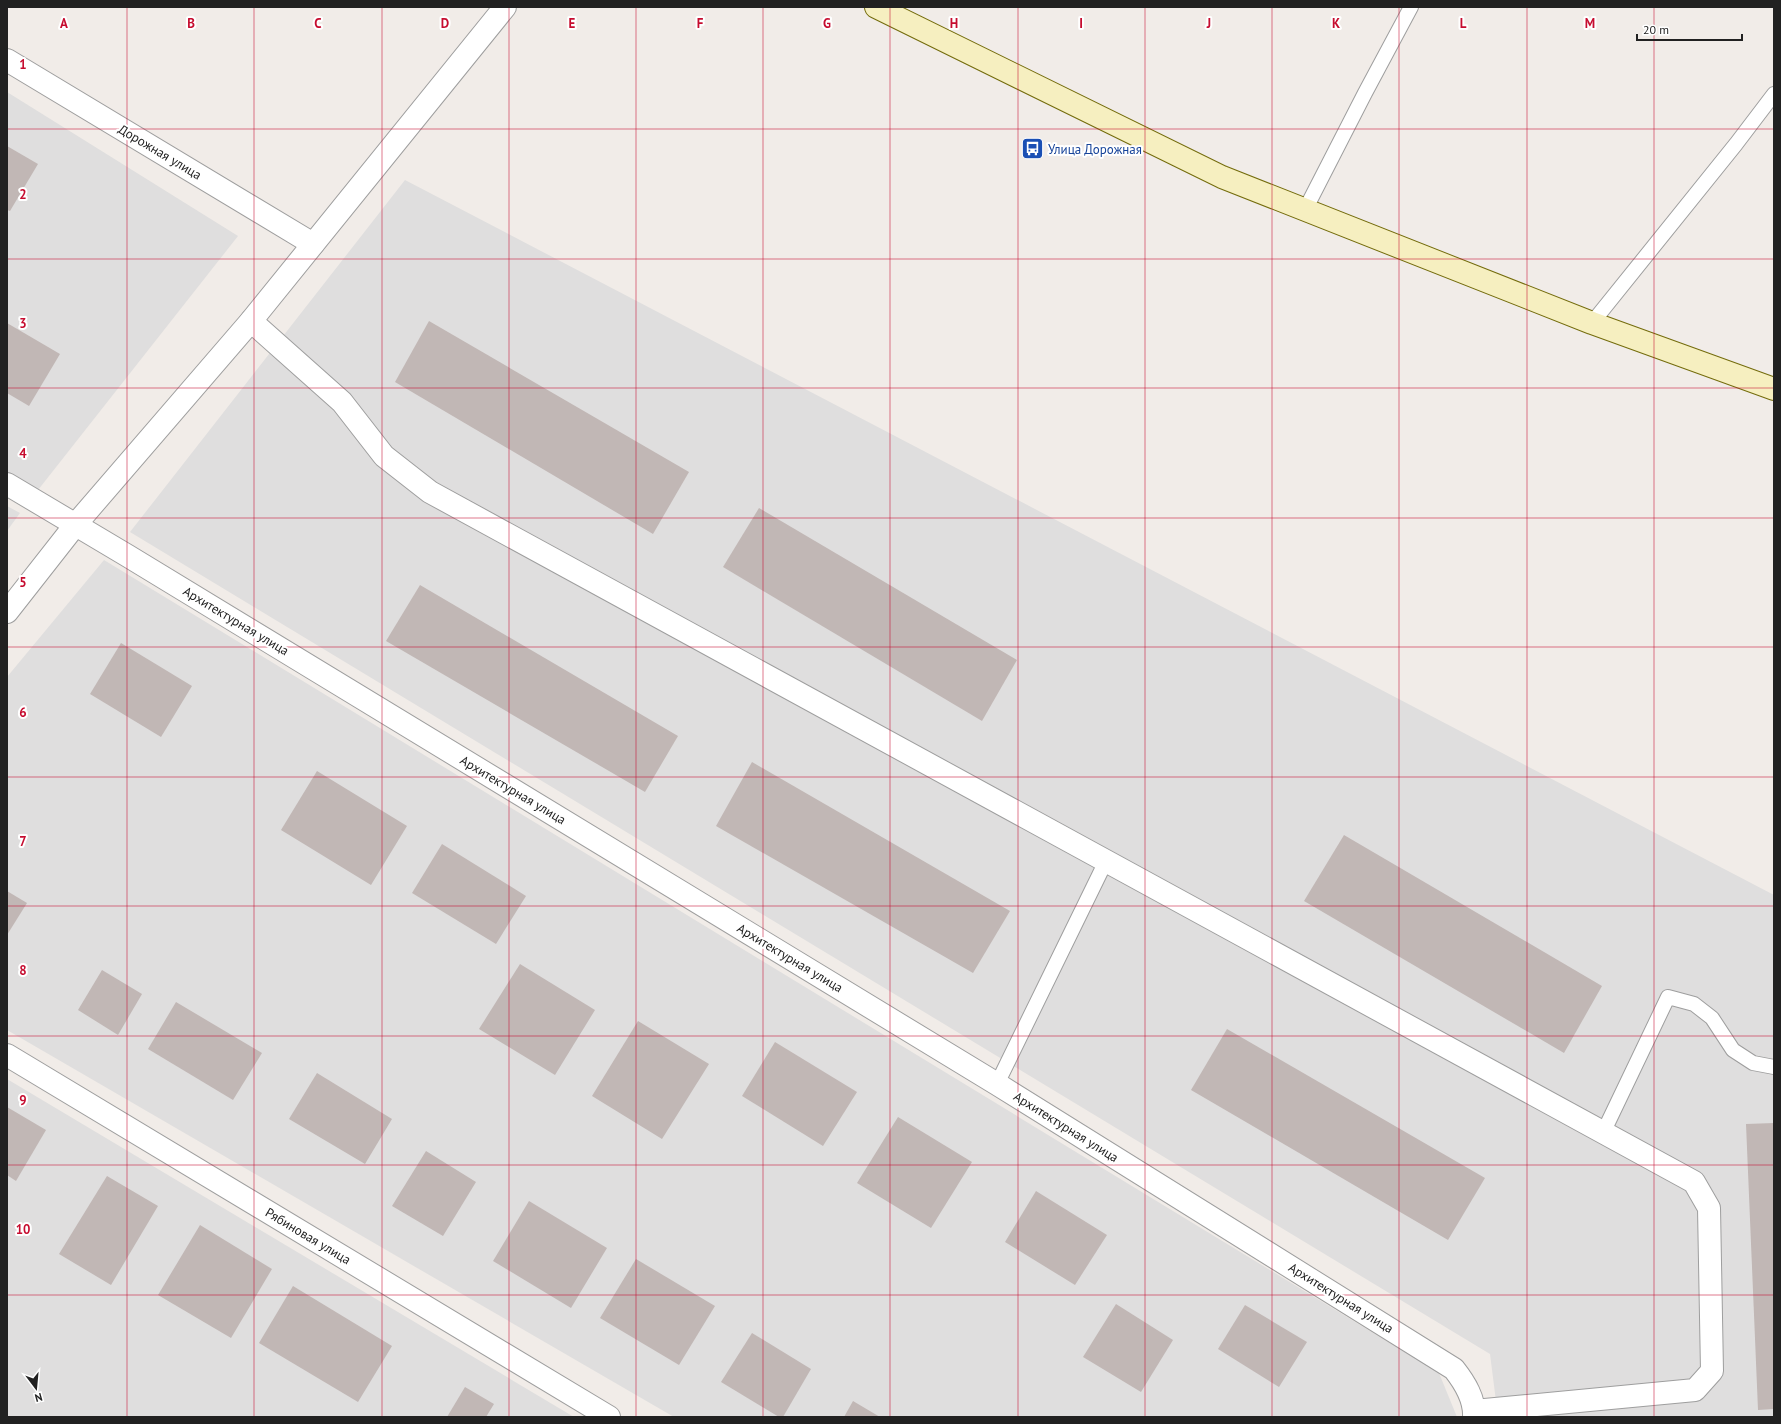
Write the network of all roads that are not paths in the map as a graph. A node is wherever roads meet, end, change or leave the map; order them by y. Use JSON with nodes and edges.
{"nodes":[{"id":1,"x":505,"y":7,"type":"edge"},
{"id":2,"x":876,"y":7,"type":"edge"},
{"id":3,"x":1411,"y":7,"type":"edge"},
{"id":4,"x":7,"y":60,"type":"edge"},
{"id":5,"x":1774,"y":94,"type":"edge"},
{"id":6,"x":1305,"y":210,"type":"junction"},
{"id":7,"x":313,"y":244,"type":"junction"},
{"id":8,"x":251,"y":321,"type":"junction"},
{"id":9,"x":1592,"y":323,"type":"junction"},
{"id":10,"x":1774,"y":389,"type":"edge"},
{"id":11,"x":7,"y":484,"type":"edge"},
{"id":12,"x":76,"y":524,"type":"junction"},
{"id":13,"x":7,"y":612,"type":"edge"},
{"id":14,"x":1106,"y":861,"type":"junction"},
{"id":15,"x":7,"y":1055,"type":"edge"},
{"id":16,"x":1774,"y":1067,"type":"edge"},
{"id":17,"x":997,"y":1084,"type":"junction"},
{"id":18,"x":1603,"y":1133,"type":"junction"},
{"id":19,"x":1474,"y":1414,"type":"edge"},
{"id":20,"x":609,"y":1417,"type":"edge"}],
"edges":[{"from":1,"to":7,"type":"street"},
{"from":2,"to":6,"type":"main road"},
{"from":3,"to":6,"type":"lane"},
{"from":4,"to":7,"type":"street","name":"Дорожная улица"},
{"from":5,"to":9,"type":"lane"},
{"from":6,"to":9,"type":"main road"},
{"from":7,"to":8,"type":"street"},
{"from":8,"to":12,"type":"street"},
{"from":8,"to":14,"type":"street"},
{"from":9,"to":10,"type":"main road"},
{"from":11,"to":12,"type":"street","name":"Архитектурная улица"},
{"from":12,"to":13,"type":"street"},
{"from":12,"to":17,"type":"street","name":"Архитектурная улица"},
{"from":14,"to":17,"type":"lane"},
{"from":14,"to":18,"type":"street"},
{"from":15,"to":20,"type":"street","name":"Рябиновая улица"},
{"from":16,"to":18,"type":"lane"},
{"from":17,"to":19,"type":"street","name":"Архитектурная улица"},
{"from":18,"to":19,"type":"street"}]}
